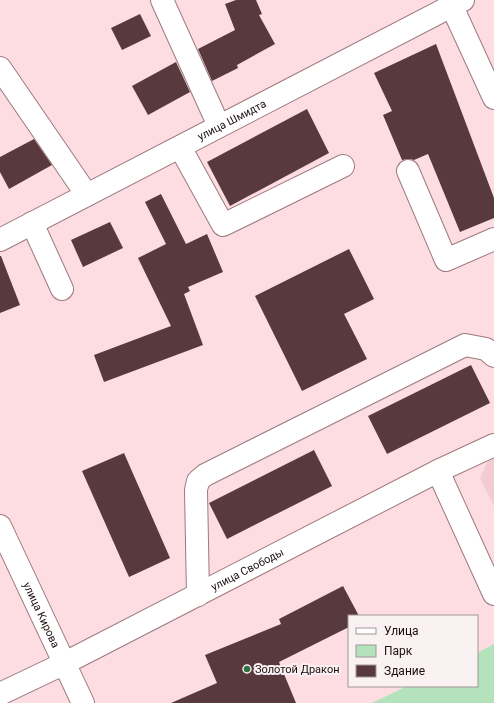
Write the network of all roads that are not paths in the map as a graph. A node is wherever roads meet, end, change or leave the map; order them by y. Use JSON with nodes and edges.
{"nodes":[{"id":1,"x":162,"y":0,"type":"edge"},
{"id":2,"x":454,"y":2,"type":"edge"},
{"id":3,"x":0,"y":68,"type":"edge"},
{"id":4,"x":494,"y":98,"type":"edge"},
{"id":5,"x":219,"y":126,"type":"junction"},
{"id":6,"x":180,"y":147,"type":"junction"},
{"id":7,"x":343,"y":166,"type":"dead end"},
{"id":8,"x":408,"y":171,"type":"dead end"},
{"id":9,"x":87,"y":195,"type":"junction"},
{"id":10,"x":32,"y":223,"type":"junction"},
{"id":11,"x":494,"y":239,"type":"edge"},
{"id":12,"x":0,"y":240,"type":"edge"},
{"id":13,"x":62,"y":290,"type":"dead end"},
{"id":14,"x":494,"y":356,"type":"edge"},
{"id":15,"x":494,"y":445,"type":"edge"},
{"id":16,"x":438,"y":471,"type":"junction"},
{"id":17,"x":0,"y":526,"type":"edge"},
{"id":18,"x":198,"y":594,"type":"junction"},
{"id":19,"x":494,"y":594,"type":"edge"},
{"id":20,"x":64,"y":663,"type":"junction"},
{"id":21,"x":0,"y":694,"type":"edge"},
{"id":22,"x":83,"y":703,"type":"edge"}],
"edges":[{"from":1,"to":5,"type":"street"},
{"from":2,"to":4,"type":"street"},
{"from":2,"to":5,"type":"street","name":"улица Шмидта"},
{"from":3,"to":9,"type":"street"},
{"from":5,"to":6,"type":"street","name":"улица Шмидта"},
{"from":6,"to":7,"type":"street"},
{"from":6,"to":9,"type":"street","name":"улица Шмидта"},
{"from":8,"to":11,"type":"street"},
{"from":9,"to":10,"type":"street","name":"улица Шмидта"},
{"from":10,"to":12,"type":"street","name":"улица Шмидта"},
{"from":10,"to":13,"type":"street"},
{"from":14,"to":18,"type":"street"},
{"from":15,"to":16,"type":"street","name":"улица Свободы"},
{"from":16,"to":18,"type":"street","name":"улица Свободы"},
{"from":16,"to":19,"type":"street"},
{"from":17,"to":20,"type":"street","name":"улица Кирова"},
{"from":18,"to":20,"type":"street","name":"улица Свободы"},
{"from":20,"to":21,"type":"street","name":"улица Свободы"},
{"from":20,"to":22,"type":"street","name":"улица Кирова"}]}
